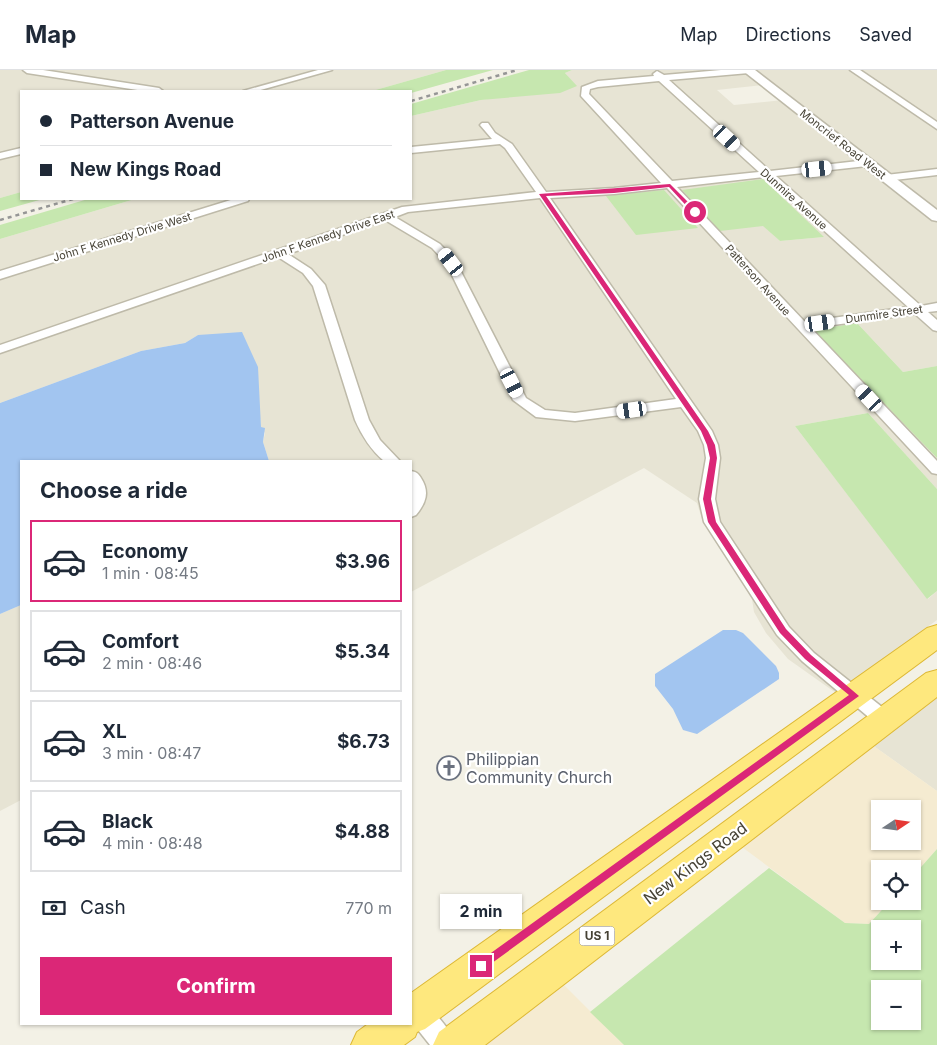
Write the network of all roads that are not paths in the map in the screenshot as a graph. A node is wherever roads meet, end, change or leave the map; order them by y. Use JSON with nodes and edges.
{"nodes":[{"id":1,"x":27,"y":70,"type":"edge"},
{"id":2,"x":328,"y":70,"type":"edge"},
{"id":3,"x":653,"y":70,"type":"edge"},
{"id":4,"x":748,"y":70,"type":"edge"},
{"id":5,"x":854,"y":70,"type":"edge"},
{"id":6,"x":662,"y":78,"type":"junction"},
{"id":7,"x":153,"y":90,"type":"edge"},
{"id":8,"x":251,"y":90,"type":"edge"},
{"id":9,"x":485,"y":125,"type":"dead end"},
{"id":10,"x":937,"y":126,"type":"edge"},
{"id":11,"x":502,"y":141,"type":"junction"},
{"id":12,"x":412,"y":150,"type":"edge"},
{"id":13,"x":20,"y":151,"type":"edge"},
{"id":14,"x":0,"y":156,"type":"edge"},
{"id":15,"x":867,"y":163,"type":"junction"},
{"id":16,"x":937,"y":172,"type":"edge"},
{"id":17,"x":767,"y":175,"type":"junction"},
{"id":18,"x":886,"y":178,"type":"junction"},
{"id":19,"x":670,"y":186,"type":"junction"},
{"id":20,"x":542,"y":194,"type":"junction"},
{"id":21,"x":241,"y":200,"type":"edge"},
{"id":22,"x":386,"y":216,"type":"junction"},
{"id":23,"x":937,"y":217,"type":"edge"},
{"id":24,"x":278,"y":253,"type":"junction"},
{"id":25,"x":0,"y":275,"type":"edge"},
{"id":26,"x":937,"y":307,"type":"edge"},
{"id":27,"x":918,"y":310,"type":"junction"},
{"id":28,"x":800,"y":326,"type":"junction"},
{"id":29,"x":937,"y":328,"type":"edge"},
{"id":30,"x":0,"y":349,"type":"edge"},
{"id":31,"x":685,"y":402,"type":"junction"},
{"id":32,"x":392,"y":460,"type":"edge"},
{"id":33,"x":937,"y":470,"type":"edge"},
{"id":34,"x":412,"y":476,"type":"edge"},
{"id":35,"x":412,"y":511,"type":"edge"},
{"id":36,"x":937,"y":635,"type":"edge"},
{"id":37,"x":937,"y":681,"type":"edge"},
{"id":38,"x":855,"y":696,"type":"junction"},
{"id":39,"x":885,"y":720,"type":"junction"},
{"id":40,"x":412,"y":1013,"type":"edge"},
{"id":41,"x":412,"y":1016,"type":"edge"},
{"id":42,"x":397,"y":1025,"type":"edge"},
{"id":43,"x":372,"y":1045,"type":"edge"},
{"id":44,"x":445,"y":1045,"type":"edge"},
{"id":45,"x":453,"y":1045,"type":"edge"}],
"edges":[{"from":1,"to":7,"type":"street"},
{"from":2,"to":8,"type":"street"},
{"from":3,"to":6,"type":"street","name":"Dunmire Avenue"},
{"from":4,"to":6,"type":"street"},
{"from":4,"to":15,"type":"street","name":"Moncrief Road West"},
{"from":5,"to":10,"type":"street"},
{"from":6,"to":17,"type":"street","name":"Dunmire Avenue"},
{"from":6,"to":19,"type":"street","name":"Patterson Avenue"},
{"from":9,"to":11,"type":"street"},
{"from":11,"to":12,"type":"street"},
{"from":11,"to":20,"type":"street"},
{"from":13,"to":14,"type":"street"},
{"from":15,"to":17,"type":"street","name":"John F Kennedy Drive East"},
{"from":15,"to":18,"type":"street","name":"Moncrief Road West"},
{"from":16,"to":18,"type":"street"},
{"from":17,"to":19,"type":"street","name":"John F Kennedy Drive East"},
{"from":17,"to":27,"type":"street","name":"Dunmire Avenue"},
{"from":18,"to":23,"type":"street","name":"Moncrief Road West"},
{"from":19,"to":20,"type":"street","name":"John F Kennedy Drive East"},
{"from":19,"to":28,"type":"street","name":"Patterson Avenue"},
{"from":20,"to":22,"type":"street","name":"John F Kennedy Drive East"},
{"from":20,"to":31,"type":"street"},
{"from":21,"to":25,"type":"street","name":"John F Kennedy Drive West"},
{"from":22,"to":24,"type":"street","name":"John F Kennedy Drive East"},
{"from":22,"to":31,"type":"street"},
{"from":24,"to":30,"type":"street","name":"John F Kennedy Drive East"},
{"from":24,"to":32,"type":"street"},
{"from":26,"to":27,"type":"street","name":"Dunmire Street"},
{"from":27,"to":28,"type":"street","name":"Dunmire Street"},
{"from":27,"to":29,"type":"street","name":"Dunmire Avenue"},
{"from":28,"to":33,"type":"street","name":"Patterson Avenue"},
{"from":31,"to":38,"type":"street"},
{"from":34,"to":35,"type":"street"},
{"from":36,"to":38,"type":"highway"},
{"from":37,"to":39,"type":"highway","name":"New Kings Road","number":"US 1"},
{"from":38,"to":39,"type":"street"},
{"from":38,"to":40,"type":"highway"},
{"from":39,"to":45,"type":"highway","name":"New Kings Road","number":"US 1"},
{"from":41,"to":44,"type":"street"},
{"from":42,"to":43,"type":"highway"}]}
